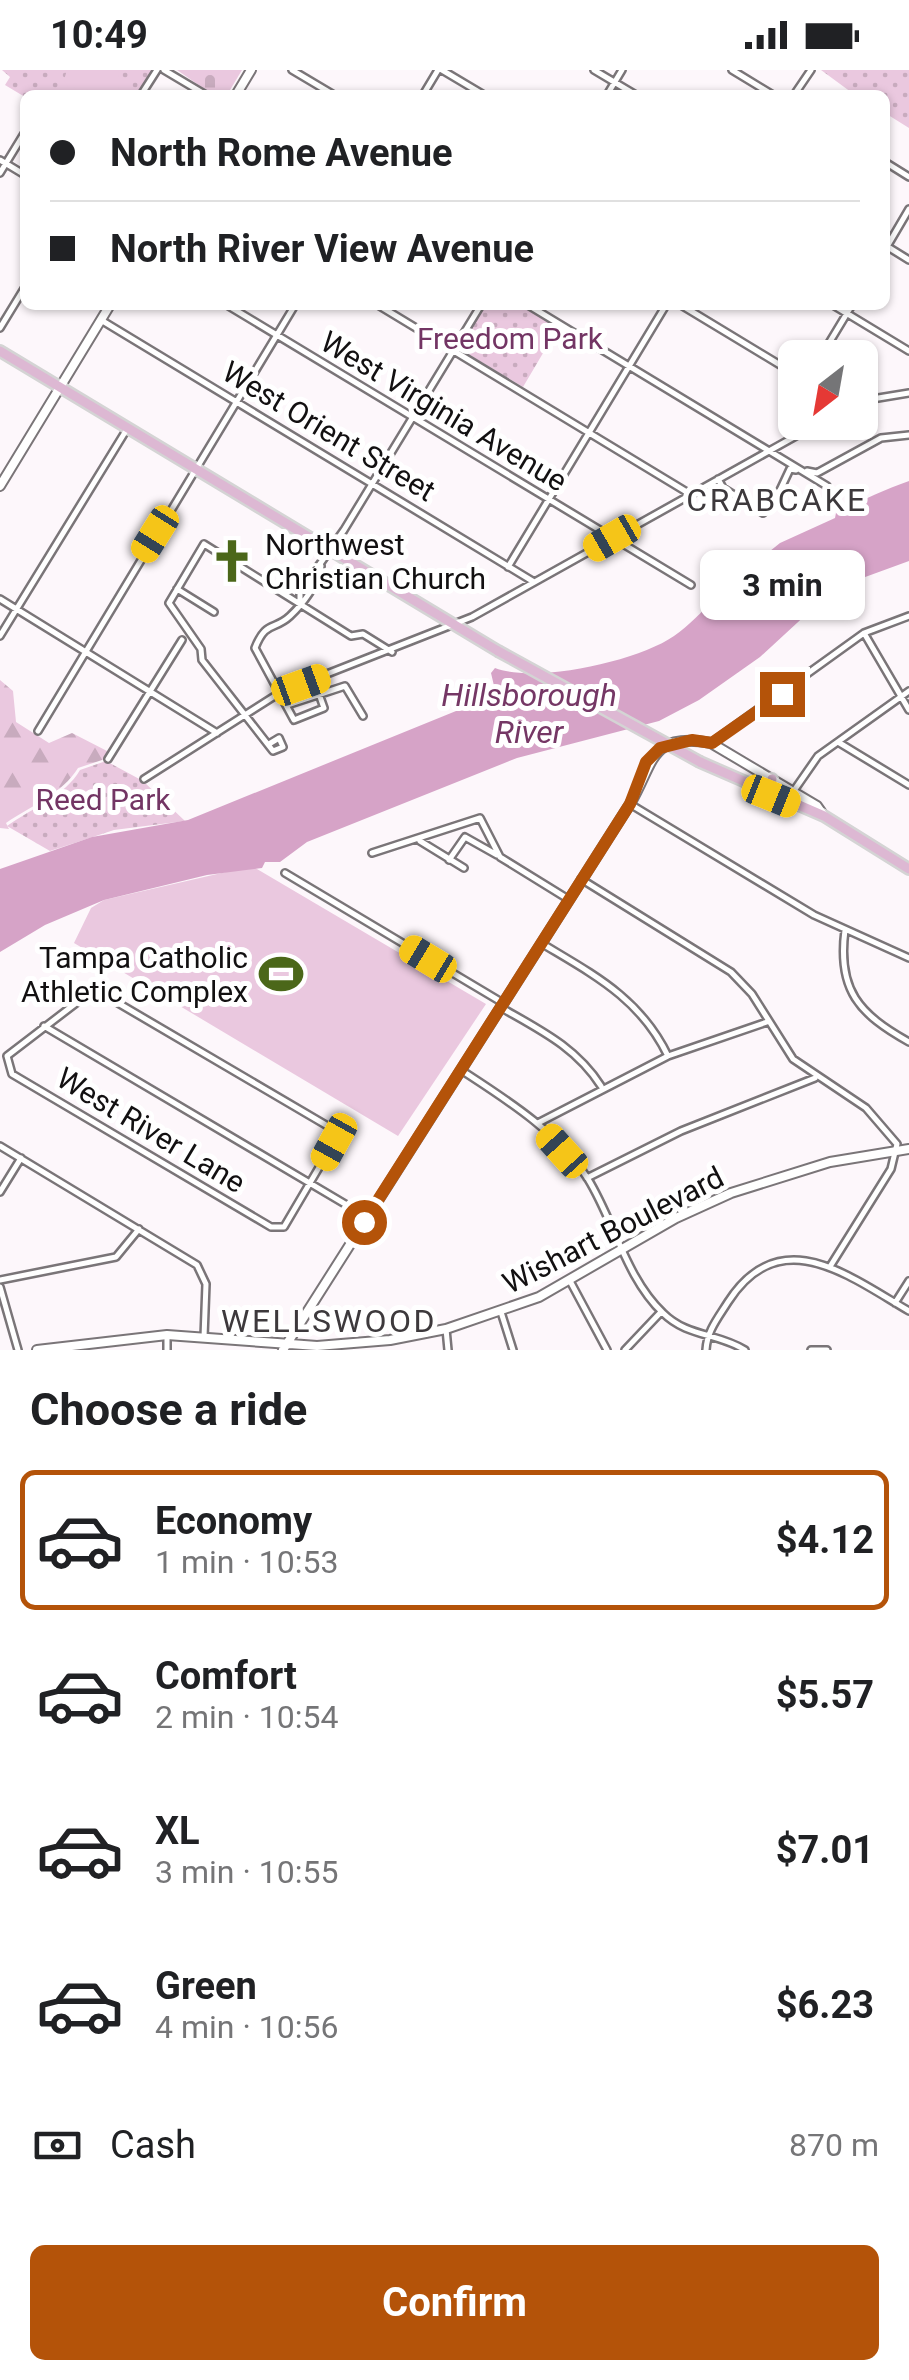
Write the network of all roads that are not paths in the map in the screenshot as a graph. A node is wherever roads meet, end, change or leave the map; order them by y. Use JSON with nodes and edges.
{"nodes":[{"id":1,"x":160,"y":70,"type":"edge"},
{"id":2,"x":292,"y":70,"type":"edge"},
{"id":3,"x":440,"y":70,"type":"edge"},
{"id":4,"x":594,"y":70,"type":"edge"},
{"id":5,"x":622,"y":70,"type":"edge"},
{"id":6,"x":732,"y":70,"type":"edge"},
{"id":7,"x":615,"y":82,"type":"junction"},
{"id":8,"x":197,"y":90,"type":"edge"},
{"id":9,"x":326,"y":90,"type":"edge"},
{"id":10,"x":475,"y":90,"type":"edge"},
{"id":11,"x":610,"y":90,"type":"edge"},
{"id":12,"x":628,"y":90,"type":"edge"},
{"id":13,"x":765,"y":90,"type":"edge"},
{"id":14,"x":20,"y":139,"type":"edge"},
{"id":15,"x":3,"y":162,"type":"edge"},
{"id":16,"x":0,"y":173,"type":"edge"},
{"id":17,"x":909,"y":209,"type":"edge"},
{"id":18,"x":890,"y":240,"type":"edge"},
{"id":19,"x":20,"y":295,"type":"edge"},
{"id":20,"x":107,"y":310,"type":"edge"},
{"id":21,"x":234,"y":310,"type":"edge"},
{"id":22,"x":292,"y":310,"type":"edge"},
{"id":23,"x":386,"y":310,"type":"edge"},
{"id":24,"x":478,"y":310,"type":"edge"},
{"id":25,"x":536,"y":310,"type":"edge"},
{"id":26,"x":663,"y":310,"type":"edge"},
{"id":27,"x":689,"y":310,"type":"edge"},
{"id":28,"x":841,"y":310,"type":"edge"},
{"id":29,"x":850,"y":310,"type":"edge"},
{"id":30,"x":848,"y":314,"type":"junction"},
{"id":31,"x":101,"y":320,"type":"junction"},
{"id":32,"x":0,"y":328,"type":"edge"},
{"id":33,"x":276,"y":336,"type":"junction"},
{"id":34,"x":831,"y":340,"type":"edge"},
{"id":35,"x":453,"y":350,"type":"junction"},
{"id":36,"x":0,"y":351,"type":"edge"},
{"id":37,"x":909,"y":351,"type":"edge"},
{"id":38,"x":778,"y":364,"type":"edge"},
{"id":39,"x":629,"y":366,"type":"junction"},
{"id":40,"x":59,"y":388,"type":"junction"},
{"id":41,"x":909,"y":392,"type":"edge"},
{"id":42,"x":878,"y":398,"type":"edge"},
{"id":43,"x":237,"y":401,"type":"junction"},
{"id":44,"x":412,"y":418,"type":"junction"},
{"id":45,"x":127,"y":429,"type":"junction"},
{"id":46,"x":589,"y":433,"type":"junction"},
{"id":47,"x":909,"y":435,"type":"edge"},
{"id":48,"x":789,"y":440,"type":"edge"},
{"id":49,"x":769,"y":451,"type":"junction"},
{"id":50,"x":194,"y":470,"type":"junction"},
{"id":51,"x":802,"y":470,"type":"junction"},
{"id":52,"x":718,"y":479,"type":"junction"},
{"id":53,"x":1,"y":483,"type":"edge"},
{"id":54,"x":372,"y":484,"type":"junction"},
{"id":55,"x":827,"y":486,"type":"dead end"},
{"id":56,"x":690,"y":494,"type":"junction"},
{"id":57,"x":549,"y":500,"type":"junction"},
{"id":58,"x":612,"y":538,"type":"junction"},
{"id":59,"x":330,"y":552,"type":"junction"},
{"id":60,"x":508,"y":567,"type":"junction"},
{"id":61,"x":534,"y":582,"type":"junction"},
{"id":62,"x":691,"y":585,"type":"dead end"},
{"id":63,"x":177,"y":589,"type":"junction"},
{"id":64,"x":0,"y":599,"type":"edge"},
{"id":65,"x":300,"y":601,"type":"junction"},
{"id":66,"x":17,"y":609,"type":"junction"},
{"id":67,"x":214,"y":612,"type":"dead end"},
{"id":68,"x":909,"y":616,"type":"edge"},
{"id":69,"x":452,"y":626,"type":"junction"},
{"id":70,"x":864,"y":633,"type":"junction"},
{"id":71,"x":0,"y":636,"type":"edge"},
{"id":72,"x":182,"y":640,"type":"dead end"},
{"id":73,"x":83,"y":650,"type":"junction"},
{"id":74,"x":392,"y":652,"type":"junction"},
{"id":75,"x":150,"y":692,"type":"junction"},
{"id":76,"x":280,"y":692,"type":"junction"},
{"id":77,"x":909,"y":692,"type":"edge"},
{"id":78,"x":319,"y":694,"type":"junction"},
{"id":79,"x":900,"y":695,"type":"junction"},
{"id":80,"x":286,"y":705,"type":"junction"},
{"id":81,"x":909,"y":710,"type":"edge"},
{"id":82,"x":248,"y":714,"type":"junction"},
{"id":83,"x":363,"y":716,"type":"dead end"},
{"id":84,"x":38,"y":731,"type":"dead end"},
{"id":85,"x":217,"y":733,"type":"junction"},
{"id":86,"x":838,"y":742,"type":"junction"},
{"id":87,"x":712,"y":743,"type":"junction"},
{"id":88,"x":269,"y":744,"type":"dead end"},
{"id":89,"x":108,"y":759,"type":"dead end"},
{"id":90,"x":144,"y":779,"type":"dead end"},
{"id":91,"x":772,"y":779,"type":"junction"},
{"id":92,"x":907,"y":781,"type":"edge"},
{"id":93,"x":792,"y":792,"type":"junction"},
{"id":94,"x":766,"y":794,"type":"junction"},
{"id":95,"x":630,"y":804,"type":"junction"},
{"id":96,"x":824,"y":816,"type":"junction"},
{"id":97,"x":420,"y":841,"type":"junction"},
{"id":98,"x":372,"y":853,"type":"dead end"},
{"id":99,"x":500,"y":856,"type":"junction"},
{"id":100,"x":449,"y":860,"type":"junction"},
{"id":101,"x":464,"y":868,"type":"dead end"},
{"id":102,"x":909,"y":868,"type":"edge"},
{"id":103,"x":284,"y":873,"type":"dead end"},
{"id":104,"x":581,"y":879,"type":"junction"},
{"id":105,"x":568,"y":900,"type":"junction"},
{"id":106,"x":845,"y":930,"type":"junction"},
{"id":107,"x":541,"y":943,"type":"junction"},
{"id":108,"x":909,"y":958,"type":"edge"},
{"id":109,"x":502,"y":1005,"type":"junction"},
{"id":110,"x":767,"y":1022,"type":"junction"},
{"id":111,"x":44,"y":1026,"type":"junction"},
{"id":112,"x":909,"y":1042,"type":"edge"},
{"id":113,"x":668,"y":1056,"type":"junction"},
{"id":114,"x":461,"y":1070,"type":"junction"},
{"id":115,"x":815,"y":1078,"type":"junction"},
{"id":116,"x":601,"y":1086,"type":"junction"},
{"id":117,"x":538,"y":1123,"type":"junction"},
{"id":118,"x":0,"y":1146,"type":"edge"},
{"id":119,"x":909,"y":1149,"type":"edge"},
{"id":120,"x":898,"y":1150,"type":"junction"},
{"id":121,"x":20,"y":1158,"type":"junction"},
{"id":122,"x":587,"y":1178,"type":"junction"},
{"id":123,"x":311,"y":1184,"type":"junction"},
{"id":124,"x":0,"y":1192,"type":"edge"},
{"id":125,"x":367,"y":1217,"type":"junction"},
{"id":126,"x":139,"y":1229,"type":"junction"},
{"id":127,"x":622,"y":1250,"type":"junction"},
{"id":128,"x":831,"y":1265,"type":"junction"},
{"id":129,"x":570,"y":1280,"type":"junction"},
{"id":130,"x":909,"y":1281,"type":"edge"},
{"id":131,"x":0,"y":1283,"type":"edge"},
{"id":132,"x":895,"y":1303,"type":"junction"},
{"id":133,"x":909,"y":1311,"type":"edge"},
{"id":134,"x":500,"y":1312,"type":"junction"},
{"id":135,"x":660,"y":1312,"type":"junction"},
{"id":136,"x":446,"y":1329,"type":"junction"},
{"id":137,"x":168,"y":1335,"type":"junction"},
{"id":138,"x":707,"y":1335,"type":"junction"},
{"id":139,"x":204,"y":1337,"type":"junction"},
{"id":140,"x":284,"y":1348,"type":"edge"},
{"id":141,"x":18,"y":1350,"type":"edge"},
{"id":142,"x":38,"y":1350,"type":"edge"},
{"id":143,"x":167,"y":1350,"type":"edge"},
{"id":144,"x":448,"y":1350,"type":"edge"},
{"id":145,"x":513,"y":1350,"type":"edge"},
{"id":146,"x":608,"y":1350,"type":"edge"},
{"id":147,"x":625,"y":1350,"type":"edge"},
{"id":148,"x":706,"y":1350,"type":"edge"},
{"id":149,"x":745,"y":1350,"type":"edge"},
{"id":150,"x":811,"y":1350,"type":"edge"},
{"id":151,"x":827,"y":1350,"type":"edge"}],
"edges":[{"from":1,"to":8,"type":"street"},
{"from":2,"to":9,"type":"street"},
{"from":3,"to":10,"type":"street"},
{"from":4,"to":7,"type":"street"},
{"from":5,"to":7,"type":"street"},
{"from":6,"to":13,"type":"street"},
{"from":7,"to":11,"type":"street"},
{"from":7,"to":12,"type":"street"},
{"from":14,"to":15,"type":"street"},
{"from":15,"to":16,"type":"street"},
{"from":17,"to":18,"type":"street"},
{"from":19,"to":32,"type":"street"},
{"from":20,"to":31,"type":"street"},
{"from":21,"to":33,"type":"street","name":"West Virginia Avenue"},
{"from":22,"to":33,"type":"street"},
{"from":23,"to":35,"type":"street"},
{"from":24,"to":35,"type":"street"},
{"from":25,"to":39,"type":"street"},
{"from":26,"to":39,"type":"street"},
{"from":27,"to":38,"type":"street"},
{"from":28,"to":30,"type":"street"},
{"from":29,"to":30,"type":"street"},
{"from":30,"to":34,"type":"street"},
{"from":30,"to":37,"type":"street"},
{"from":31,"to":40,"type":"street"},
{"from":31,"to":43,"type":"street","name":"West Orient Street"},
{"from":33,"to":43,"type":"street"},
{"from":33,"to":44,"type":"street","name":"West Virginia Avenue"},
{"from":35,"to":44,"type":"street"},
{"from":35,"to":46,"type":"street"},
{"from":36,"to":40,"type":"main road"},
{"from":39,"to":46,"type":"street"},
{"from":39,"to":49,"type":"street"},
{"from":40,"to":45,"type":"main road"},
{"from":40,"to":53,"type":"street"},
{"from":41,"to":42,"type":"street"},
{"from":43,"to":50,"type":"street"},
{"from":43,"to":54,"type":"street","name":"West Orient Street"},
{"from":44,"to":54,"type":"street"},
{"from":44,"to":57,"type":"street","name":"West Virginia Avenue"},
{"from":45,"to":50,"type":"main road"},
{"from":45,"to":66,"type":"street"},
{"from":46,"to":56,"type":"street"},
{"from":46,"to":57,"type":"street"},
{"from":47,"to":51,"type":"street"},
{"from":48,"to":49,"type":"street"},
{"from":49,"to":51,"type":"street"},
{"from":49,"to":52,"type":"street"},
{"from":50,"to":59,"type":"main road"},
{"from":50,"to":73,"type":"street"},
{"from":51,"to":52,"type":"street"},
{"from":51,"to":55,"type":"street"},
{"from":52,"to":56,"type":"street"},
{"from":54,"to":59,"type":"street"},
{"from":54,"to":60,"type":"street","name":"West Orient Street"},
{"from":56,"to":58,"type":"street"},
{"from":57,"to":58,"type":"street","name":"West Virginia Avenue"},
{"from":57,"to":60,"type":"street"},
{"from":58,"to":61,"type":"street"},
{"from":58,"to":62,"type":"street","name":"West Virginia Avenue"},
{"from":59,"to":65,"type":"street"},
{"from":59,"to":69,"type":"main road"},
{"from":60,"to":61,"type":"street","name":"West Orient Street"},
{"from":61,"to":69,"type":"street"},
{"from":63,"to":65,"type":"street"},
{"from":63,"to":67,"type":"street"},
{"from":63,"to":82,"type":"street"},
{"from":64,"to":66,"type":"street"},
{"from":65,"to":74,"type":"street"},
{"from":65,"to":76,"type":"street"},
{"from":66,"to":71,"type":"street"},
{"from":66,"to":73,"type":"street"},
{"from":68,"to":70,"type":"street"},
{"from":69,"to":74,"type":"street"},
{"from":69,"to":94,"type":"main road","bridge":true},
{"from":70,"to":79,"type":"street"},
{"from":70,"to":87,"type":"street"},
{"from":72,"to":75,"type":"street"},
{"from":73,"to":75,"type":"street"},
{"from":73,"to":84,"type":"street"},
{"from":74,"to":76,"type":"street"},
{"from":75,"to":85,"type":"street"},
{"from":75,"to":89,"type":"street"},
{"from":76,"to":80,"type":"street"},
{"from":76,"to":82,"type":"street"},
{"from":77,"to":79,"type":"street"},
{"from":78,"to":80,"type":"street"},
{"from":78,"to":80,"type":"street"},
{"from":78,"to":83,"type":"street"},
{"from":79,"to":81,"type":"street"},
{"from":79,"to":86,"type":"street"},
{"from":82,"to":85,"type":"street"},
{"from":82,"to":88,"type":"street"},
{"from":85,"to":90,"type":"street"},
{"from":86,"to":92,"type":"street"},
{"from":86,"to":93,"type":"street"},
{"from":87,"to":91,"type":"street"},
{"from":87,"to":95,"type":"street"},
{"from":91,"to":93,"type":"street"},
{"from":91,"to":94,"type":"main road"},
{"from":93,"to":96,"type":"street"},
{"from":94,"to":96,"type":"main road"},
{"from":95,"to":104,"type":"street"},
{"from":95,"to":106,"type":"street"},
{"from":96,"to":102,"type":"main road"},
{"from":97,"to":98,"type":"street"},
{"from":97,"to":99,"type":"street"},
{"from":97,"to":100,"type":"street"},
{"from":99,"to":100,"type":"street"},
{"from":99,"to":105,"type":"street"},
{"from":100,"to":101,"type":"street"},
{"from":103,"to":109,"type":"street"},
{"from":104,"to":105,"type":"street"},
{"from":104,"to":110,"type":"street"},
{"from":105,"to":107,"type":"street"},
{"from":106,"to":108,"type":"street"},
{"from":106,"to":112,"type":"street"},
{"from":107,"to":109,"type":"street"},
{"from":107,"to":113,"type":"street"},
{"from":109,"to":114,"type":"street"},
{"from":109,"to":116,"type":"street"},
{"from":110,"to":113,"type":"street"},
{"from":110,"to":115,"type":"street"},
{"from":111,"to":123,"type":"street"},
{"from":111,"to":123,"type":"street"},
{"from":111,"to":123,"type":"street","name":"West River Lane"},
{"from":113,"to":116,"type":"street"},
{"from":114,"to":117,"type":"street"},
{"from":114,"to":125,"type":"street"},
{"from":115,"to":120,"type":"street"},
{"from":115,"to":122,"type":"street"},
{"from":116,"to":117,"type":"street"},
{"from":117,"to":122,"type":"street"},
{"from":118,"to":121,"type":"street"},
{"from":119,"to":120,"type":"street","name":"Wishart Boulevard"},
{"from":120,"to":127,"type":"street","name":"Wishart Boulevard"},
{"from":120,"to":128,"type":"street"},
{"from":121,"to":124,"type":"street"},
{"from":121,"to":126,"type":"street"},
{"from":122,"to":127,"type":"street"},
{"from":123,"to":125,"type":"street"},
{"from":125,"to":140,"type":"street"},
{"from":126,"to":131,"type":"street"},
{"from":126,"to":139,"type":"street"},
{"from":127,"to":129,"type":"street","name":"Wishart Boulevard"},
{"from":127,"to":135,"type":"street"},
{"from":128,"to":132,"type":"street"},
{"from":128,"to":138,"type":"street"},
{"from":129,"to":134,"type":"street","name":"Wishart Boulevard"},
{"from":129,"to":146,"type":"street"},
{"from":130,"to":132,"type":"street"},
{"from":131,"to":141,"type":"street"},
{"from":132,"to":133,"type":"street"},
{"from":134,"to":136,"type":"street","name":"Wishart Boulevard"},
{"from":134,"to":145,"type":"street"},
{"from":135,"to":138,"type":"street"},
{"from":135,"to":147,"type":"street"},
{"from":136,"to":140,"type":"street","name":"Wishart Boulevard"},
{"from":136,"to":144,"type":"street"},
{"from":137,"to":139,"type":"street","name":"Wishart Boulevard"},
{"from":137,"to":142,"type":"street","name":"Wishart Boulevard"},
{"from":137,"to":143,"type":"street"},
{"from":138,"to":148,"type":"street"},
{"from":138,"to":149,"type":"street"},
{"from":139,"to":140,"type":"street","name":"Wishart Boulevard"},
{"from":150,"to":151,"type":"street"}]}
